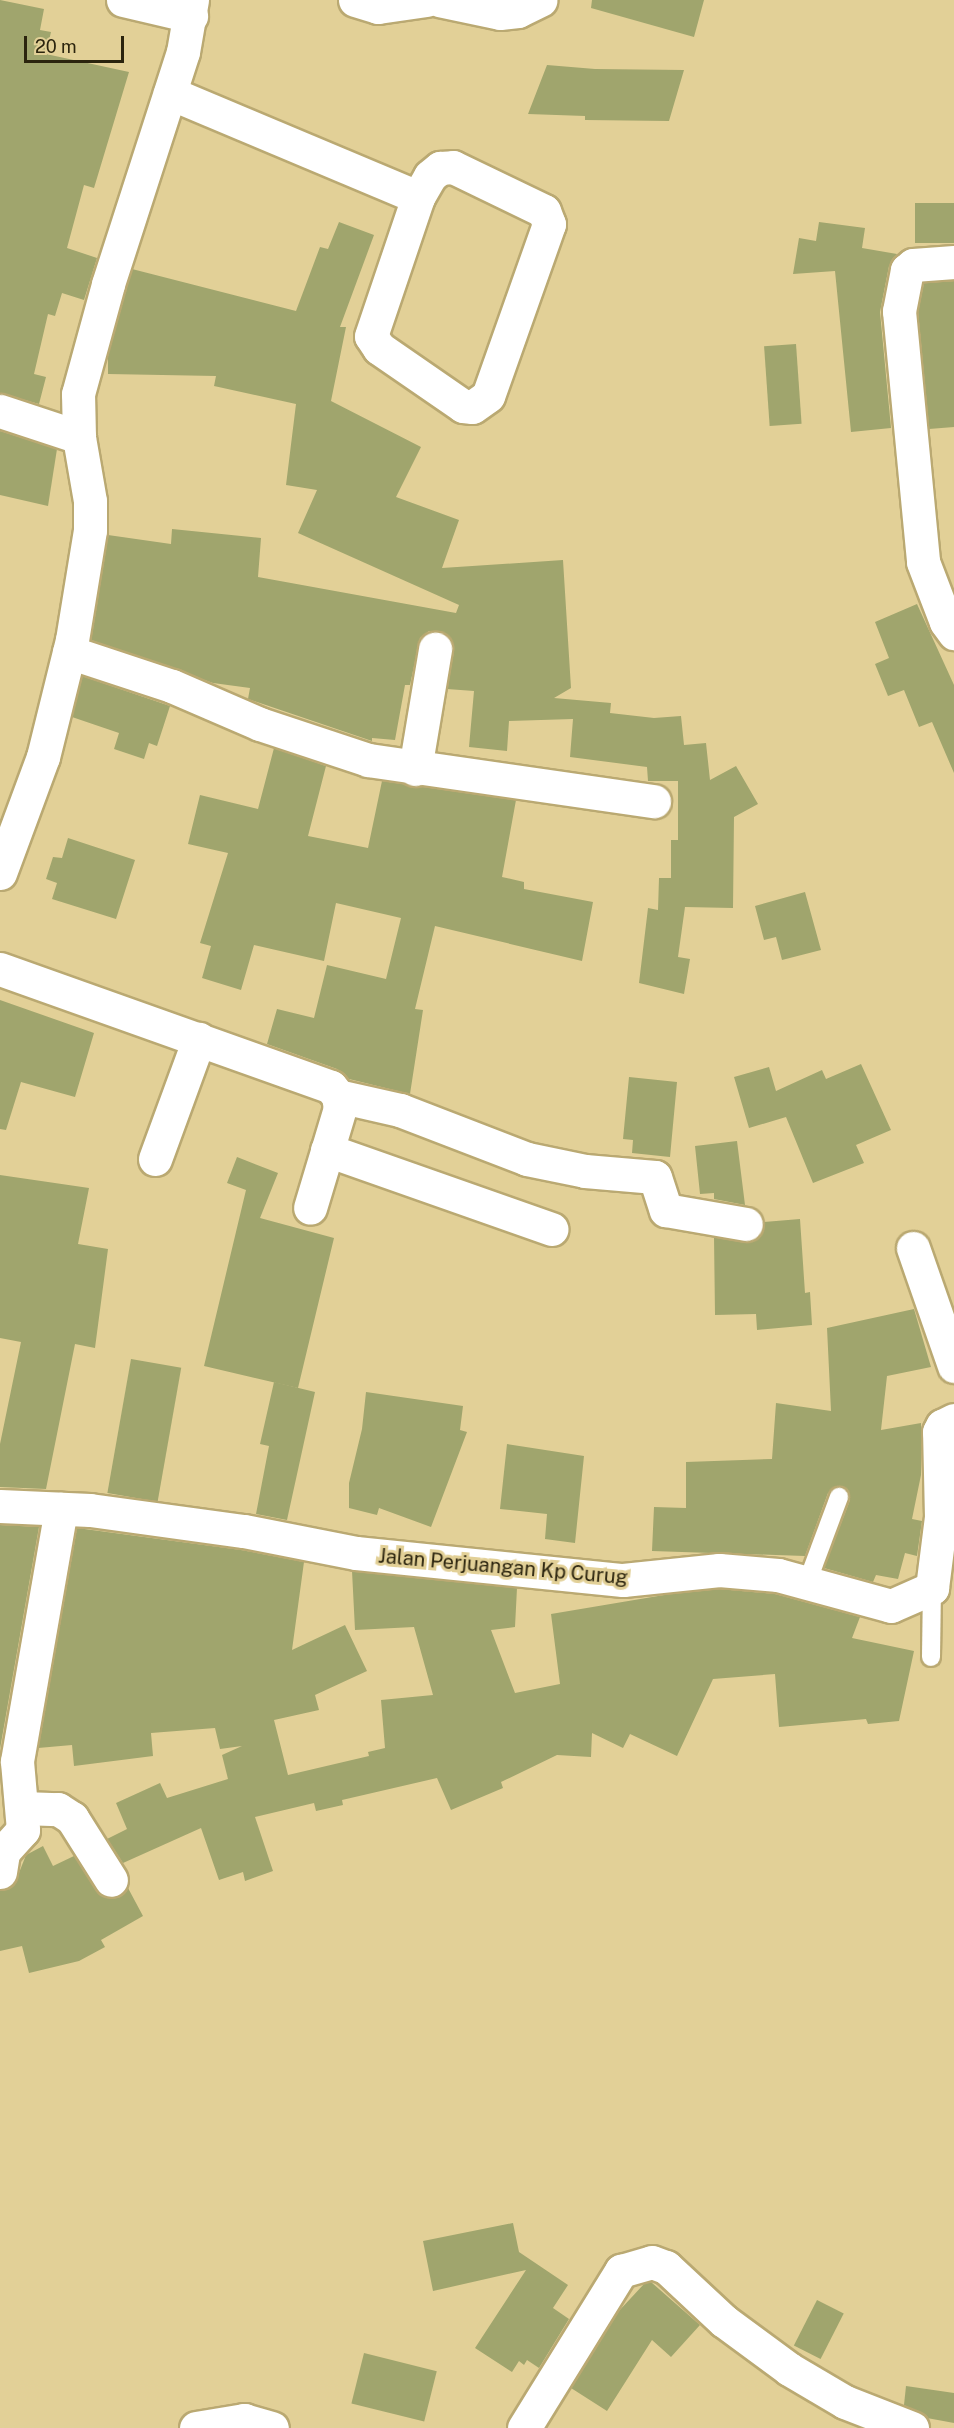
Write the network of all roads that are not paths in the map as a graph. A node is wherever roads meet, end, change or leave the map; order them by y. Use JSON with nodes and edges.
{"nodes":[{"id":1,"x":123,"y":0,"type":"edge"},
{"id":2,"x":355,"y":0,"type":"edge"},
{"id":3,"x":426,"y":0,"type":"edge"},
{"id":4,"x":439,"y":0,"type":"edge"},
{"id":5,"x":541,"y":0,"type":"edge"},
{"id":6,"x":192,"y":8,"type":"edge"},
{"id":7,"x":170,"y":93,"type":"junction"},
{"id":8,"x":418,"y":197,"type":"junction"},
{"id":9,"x":954,"y":262,"type":"edge"},
{"id":10,"x":0,"y":411,"type":"edge"},
{"id":11,"x":79,"y":437,"type":"junction"},
{"id":12,"x":951,"y":626,"type":"edge"},
{"id":13,"x":435,"y":649,"type":"dead end"},
{"id":14,"x":69,"y":652,"type":"junction"},
{"id":15,"x":415,"y":769,"type":"junction"},
{"id":16,"x":654,"y":801,"type":"dead end"},
{"id":17,"x":0,"y":873,"type":"edge"},
{"id":18,"x":0,"y":969,"type":"edge"},
{"id":19,"x":199,"y":1039,"type":"junction"},
{"id":20,"x":338,"y":1096,"type":"junction"},
{"id":21,"x":327,"y":1150,"type":"junction"},
{"id":22,"x":155,"y":1159,"type":"dead end"},
{"id":23,"x":310,"y":1208,"type":"dead end"},
{"id":24,"x":746,"y":1224,"type":"dead end"},
{"id":25,"x":550,"y":1229,"type":"dead end"},
{"id":26,"x":913,"y":1248,"type":"dead end"},
{"id":27,"x":954,"y":1366,"type":"edge"},
{"id":28,"x":954,"y":1420,"type":"edge"},
{"id":29,"x":840,"y":1497,"type":"dead end"},
{"id":30,"x":0,"y":1506,"type":"edge"},
{"id":31,"x":61,"y":1509,"type":"junction"},
{"id":32,"x":807,"y":1583,"type":"junction"},
{"id":33,"x":932,"y":1588,"type":"junction"},
{"id":34,"x":931,"y":1657,"type":"dead end"},
{"id":35,"x":22,"y":1808,"type":"junction"},
{"id":36,"x":0,"y":1872,"type":"edge"},
{"id":37,"x":111,"y":1880,"type":"dead end"},
{"id":38,"x":196,"y":2428,"type":"edge"},
{"id":39,"x":272,"y":2428,"type":"edge"},
{"id":40,"x":524,"y":2428,"type":"edge"},
{"id":41,"x":912,"y":2428,"type":"edge"}],
"edges":[{"from":1,"to":6,"type":"street"},
{"from":2,"to":3,"type":"street"},
{"from":4,"to":5,"type":"street"},
{"from":6,"to":7,"type":"street"},
{"from":7,"to":8,"type":"street"},
{"from":7,"to":11,"type":"street"},
{"from":8,"to":8,"type":"street"},
{"from":9,"to":12,"type":"street"},
{"from":10,"to":11,"type":"street"},
{"from":11,"to":14,"type":"street"},
{"from":13,"to":15,"type":"street"},
{"from":14,"to":15,"type":"street"},
{"from":14,"to":17,"type":"street"},
{"from":15,"to":16,"type":"street"},
{"from":18,"to":19,"type":"street"},
{"from":19,"to":20,"type":"street"},
{"from":19,"to":22,"type":"street"},
{"from":20,"to":21,"type":"street"},
{"from":20,"to":24,"type":"street"},
{"from":21,"to":23,"type":"street"},
{"from":21,"to":25,"type":"street"},
{"from":26,"to":27,"type":"street"},
{"from":28,"to":33,"type":"street"},
{"from":29,"to":32,"type":"lane"},
{"from":30,"to":31,"type":"street","name":"Jalan Perjuangan Kp Curug"},
{"from":31,"to":32,"type":"street","name":"Jalan Perjuangan Kp Curug"},
{"from":31,"to":35,"type":"street"},
{"from":32,"to":33,"type":"street","name":"Jalan Perjuangan Kp Curug"},
{"from":33,"to":34,"type":"lane"},
{"from":35,"to":36,"type":"street"},
{"from":35,"to":37,"type":"street"},
{"from":38,"to":39,"type":"street"},
{"from":40,"to":41,"type":"street"}]}
